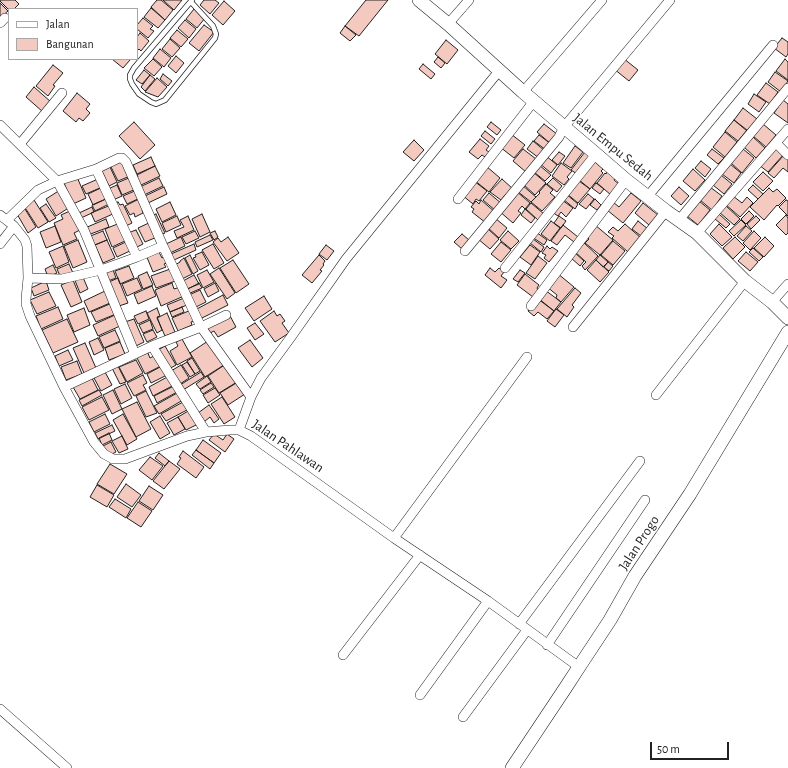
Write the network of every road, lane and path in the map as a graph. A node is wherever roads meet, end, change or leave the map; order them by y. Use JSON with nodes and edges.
{"nodes":[{"id":1,"x":419,"y":0,"type":"edge"},
{"id":2,"x":468,"y":0,"type":"edge"},
{"id":3,"x":602,"y":0,"type":"edge"},
{"id":4,"x":670,"y":0,"type":"edge"},
{"id":5,"x":192,"y":1,"type":"edge"},
{"id":6,"x":448,"y":24,"type":"junction"},
{"id":7,"x":773,"y":45,"type":"dead end"},
{"id":8,"x":499,"y":71,"type":"junction"},
{"id":9,"x":788,"y":88,"type":"edge"},
{"id":10,"x":523,"y":92,"type":"junction"},
{"id":11,"x":62,"y":93,"type":"dead end"},
{"id":12,"x":534,"y":102,"type":"junction"},
{"id":13,"x":0,"y":125,"type":"edge"},
{"id":14,"x":564,"y":127,"type":"junction"},
{"id":15,"x":788,"y":129,"type":"edge"},
{"id":16,"x":776,"y":143,"type":"junction"},
{"id":17,"x":20,"y":144,"type":"junction"},
{"id":18,"x":596,"y":154,"type":"junction"},
{"id":19,"x":788,"y":154,"type":"edge"},
{"id":20,"x":96,"y":169,"type":"junction"},
{"id":21,"x":57,"y":180,"type":"junction"},
{"id":22,"x":626,"y":180,"type":"junction"},
{"id":23,"x":648,"y":196,"type":"junction"},
{"id":24,"x":458,"y":199,"type":"dead end"},
{"id":25,"x":666,"y":211,"type":"junction"},
{"id":26,"x":7,"y":220,"type":"edge"},
{"id":27,"x":679,"y":220,"type":"junction"},
{"id":28,"x":697,"y":233,"type":"junction"},
{"id":29,"x":0,"y":244,"type":"edge"},
{"id":30,"x":163,"y":246,"type":"junction"},
{"id":31,"x":465,"y":251,"type":"dead end"},
{"id":32,"x":137,"y":257,"type":"junction"},
{"id":33,"x":505,"y":268,"type":"dead end"},
{"id":34,"x":101,"y":270,"type":"junction"},
{"id":35,"x":28,"y":278,"type":"junction"},
{"id":36,"x":745,"y":281,"type":"junction"},
{"id":37,"x":788,"y":284,"type":"edge"},
{"id":38,"x":772,"y":302,"type":"junction"},
{"id":39,"x":531,"y":306,"type":"dead end"},
{"id":40,"x":226,"y":315,"type":"dead end"},
{"id":41,"x":788,"y":318,"type":"edge"},
{"id":42,"x":201,"y":327,"type":"junction"},
{"id":43,"x":573,"y":327,"type":"dead end"},
{"id":44,"x":788,"y":332,"type":"edge"},
{"id":45,"x":152,"y":346,"type":"junction"},
{"id":46,"x":135,"y":354,"type":"junction"},
{"id":47,"x":527,"y":357,"type":"dead end"},
{"id":48,"x":64,"y":388,"type":"junction"},
{"id":49,"x":656,"y":395,"type":"dead end"},
{"id":50,"x":251,"y":397,"type":"junction"},
{"id":51,"x":239,"y":430,"type":"junction"},
{"id":52,"x":206,"y":432,"type":"junction"},
{"id":53,"x":640,"y":461,"type":"dead end"},
{"id":54,"x":645,"y":500,"type":"dead end"},
{"id":55,"x":394,"y":538,"type":"junction"},
{"id":56,"x":420,"y":555,"type":"junction"},
{"id":57,"x":488,"y":601,"type":"junction"},
{"id":58,"x":519,"y":624,"type":"junction"},
{"id":59,"x":527,"y":630,"type":"junction"},
{"id":60,"x":548,"y":645,"type":"junction"},
{"id":61,"x":343,"y":655,"type":"dead end"},
{"id":62,"x":579,"y":667,"type":"junction"},
{"id":63,"x":420,"y":695,"type":"dead end"},
{"id":64,"x":0,"y":709,"type":"edge"},
{"id":65,"x":463,"y":717,"type":"dead end"},
{"id":66,"x":67,"y":768,"type":"edge"},
{"id":67,"x":512,"y":768,"type":"edge"}],
"edges":[{"from":1,"to":6,"type":"street","name":"Jalan Empu Sedah"},
{"from":2,"to":6,"type":"street"},
{"from":3,"to":10,"type":"street"},
{"from":4,"to":14,"type":"street"},
{"from":5,"to":5,"type":"lane"},
{"from":6,"to":8,"type":"street","name":"Jalan Empu Sedah"},
{"from":7,"to":23,"type":"street"},
{"from":8,"to":10,"type":"street","name":"Jalan Empu Sedah"},
{"from":8,"to":50,"type":"street"},
{"from":9,"to":27,"type":"street"},
{"from":10,"to":12,"type":"street","name":"Jalan Empu Sedah"},
{"from":11,"to":17,"type":"street"},
{"from":12,"to":14,"type":"street","name":"Jalan Empu Sedah"},
{"from":12,"to":24,"type":"street"},
{"from":13,"to":17,"type":"street"},
{"from":14,"to":18,"type":"street","name":"Jalan Empu Sedah"},
{"from":14,"to":31,"type":"street"},
{"from":15,"to":16,"type":"street"},
{"from":16,"to":19,"type":"street"},
{"from":16,"to":28,"type":"street"},
{"from":17,"to":21,"type":"street"},
{"from":18,"to":22,"type":"street","name":"Jalan Empu Sedah"},
{"from":18,"to":33,"type":"street"},
{"from":20,"to":21,"type":"street"},
{"from":20,"to":30,"type":"street"},
{"from":20,"to":32,"type":"street"},
{"from":21,"to":26,"type":"street"},
{"from":21,"to":34,"type":"street"},
{"from":22,"to":23,"type":"street","name":"Jalan Empu Sedah"},
{"from":22,"to":39,"type":"street"},
{"from":23,"to":25,"type":"street","name":"Jalan Empu Sedah"},
{"from":25,"to":27,"type":"street","name":"Jalan Empu Sedah"},
{"from":25,"to":43,"type":"street"},
{"from":26,"to":29,"type":"street"},
{"from":26,"to":35,"type":"street","name":"Jalan Pahlawan"},
{"from":27,"to":28,"type":"street","name":"Jalan Empu Sedah"},
{"from":28,"to":36,"type":"street","name":"Jalan Empu Sedah"},
{"from":30,"to":32,"type":"street"},
{"from":30,"to":42,"type":"street"},
{"from":32,"to":34,"type":"street"},
{"from":34,"to":35,"type":"street"},
{"from":34,"to":46,"type":"street"},
{"from":35,"to":48,"type":"street","name":"Jalan Pahlawan"},
{"from":36,"to":38,"type":"street","name":"Jalan Empu Sedah"},
{"from":36,"to":49,"type":"street"},
{"from":37,"to":38,"type":"street"},
{"from":38,"to":41,"type":"street","name":"Jalan Empu Sedah"},
{"from":40,"to":42,"type":"street"},
{"from":42,"to":45,"type":"street"},
{"from":42,"to":50,"type":"street"},
{"from":44,"to":62,"type":"street","name":"Jalan Progo"},
{"from":45,"to":46,"type":"street"},
{"from":45,"to":52,"type":"street"},
{"from":46,"to":48,"type":"street"},
{"from":47,"to":55,"type":"street"},
{"from":48,"to":52,"type":"street","name":"Jalan Pahlawan"},
{"from":50,"to":51,"type":"street"},
{"from":51,"to":52,"type":"street","name":"Jalan Pahlawan"},
{"from":51,"to":55,"type":"street","name":"Jalan Pahlawan"},
{"from":53,"to":58,"type":"street"},
{"from":54,"to":60,"type":"street"},
{"from":55,"to":56,"type":"street","name":"Jalan Pahlawan"},
{"from":56,"to":57,"type":"street","name":"Jalan Pahlawan"},
{"from":56,"to":61,"type":"street"},
{"from":57,"to":58,"type":"street","name":"Jalan Pahlawan"},
{"from":57,"to":63,"type":"street"},
{"from":58,"to":59,"type":"street","name":"Jalan Pahlawan"},
{"from":59,"to":60,"type":"street","name":"Jalan Pahlawan"},
{"from":59,"to":65,"type":"street"},
{"from":60,"to":62,"type":"street","name":"Jalan Pahlawan"},
{"from":62,"to":67,"type":"street","name":"Jalan Progo"},
{"from":64,"to":66,"type":"street"}]}
